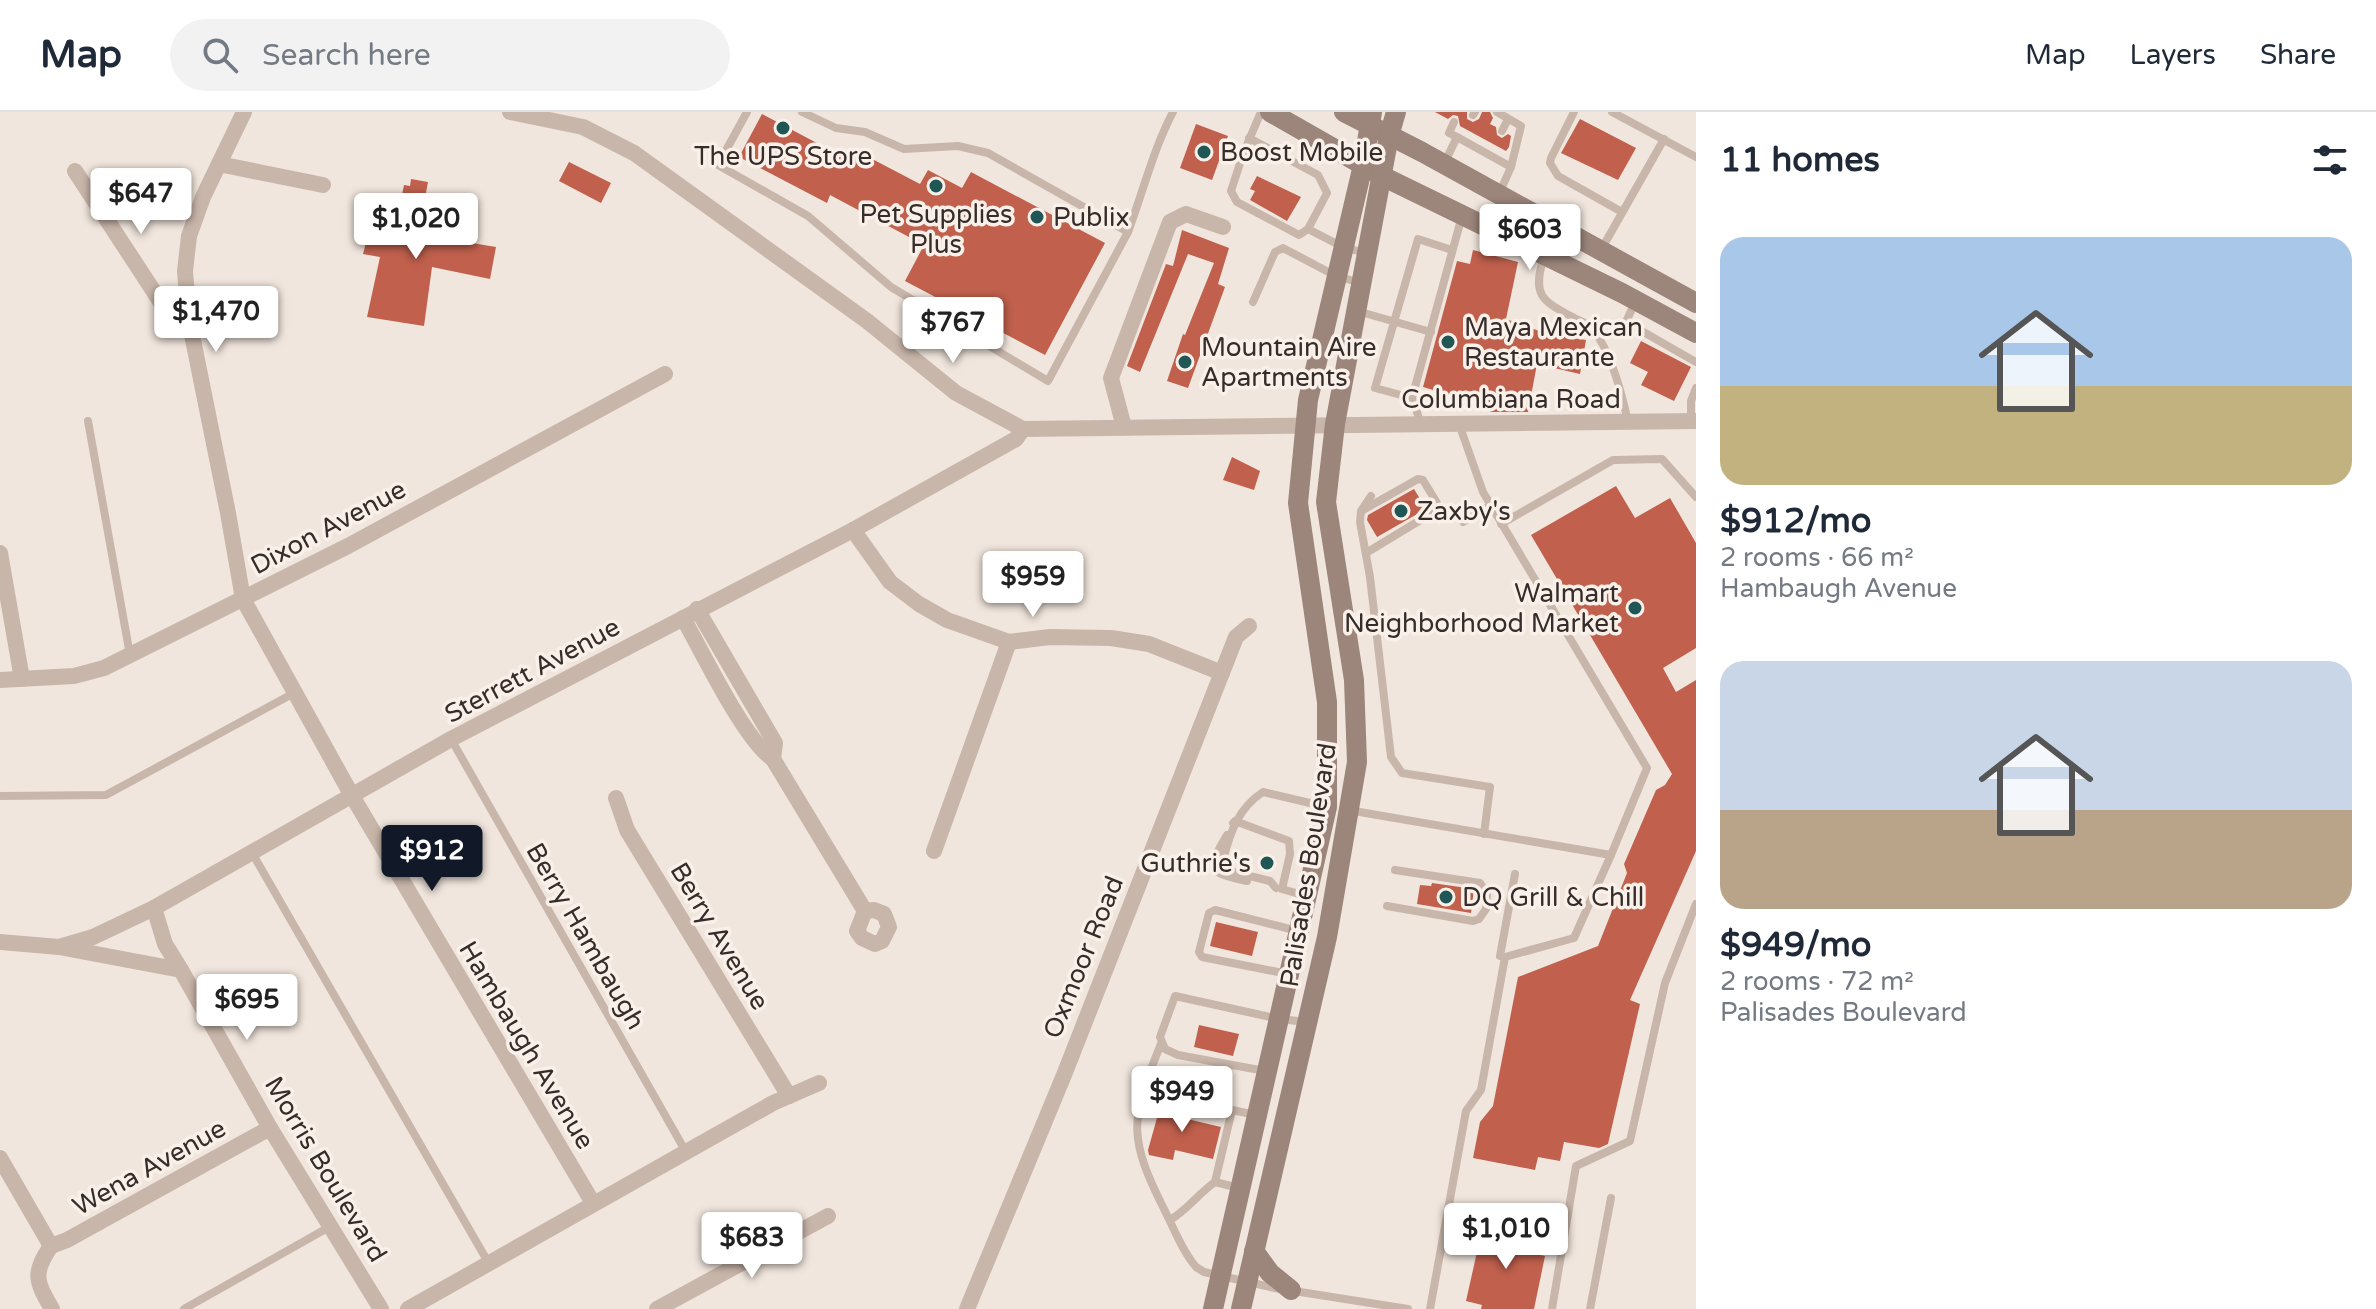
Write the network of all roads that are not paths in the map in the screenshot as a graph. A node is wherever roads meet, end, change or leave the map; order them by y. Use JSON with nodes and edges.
{"nodes":[{"id":1,"x":244,"y":112,"type":"edge"},
{"id":2,"x":510,"y":112,"type":"edge"},
{"id":3,"x":747,"y":112,"type":"edge"},
{"id":4,"x":1173,"y":112,"type":"edge"},
{"id":5,"x":1261,"y":112,"type":"edge"},
{"id":6,"x":1270,"y":112,"type":"edge"},
{"id":7,"x":1344,"y":112,"type":"edge"},
{"id":8,"x":1396,"y":112,"type":"edge"},
{"id":9,"x":1497,"y":112,"type":"edge"},
{"id":10,"x":1574,"y":112,"type":"edge"},
{"id":11,"x":1612,"y":112,"type":"edge"},
{"id":12,"x":808,"y":113,"type":"edge"},
{"id":13,"x":1370,"y":119,"type":"edge"},
{"id":14,"x":1508,"y":119,"type":"junction"},
{"id":15,"x":1454,"y":122,"type":"dead end"},
{"id":16,"x":1466,"y":129,"type":"dead end"},
{"id":17,"x":1502,"y":131,"type":"dead end"},
{"id":18,"x":1478,"y":135,"type":"dead end"},
{"id":19,"x":1389,"y":136,"type":"junction"},
{"id":20,"x":1249,"y":138,"type":"junction"},
{"id":21,"x":1459,"y":138,"type":"junction"},
{"id":22,"x":1664,"y":139,"type":"junction"},
{"id":23,"x":1495,"y":145,"type":"dead end"},
{"id":24,"x":1473,"y":146,"type":"junction"},
{"id":25,"x":1490,"y":155,"type":"junction"},
{"id":26,"x":1696,"y":157,"type":"edge"},
{"id":27,"x":219,"y":164,"type":"junction"},
{"id":28,"x":1444,"y":164,"type":"junction"},
{"id":29,"x":1363,"y":165,"type":"junction"},
{"id":30,"x":1511,"y":167,"type":"junction"},
{"id":31,"x":75,"y":171,"type":"dead end"},
{"id":32,"x":1382,"y":176,"type":"junction"},
{"id":33,"x":323,"y":185,"type":"dead end"},
{"id":34,"x":1499,"y":194,"type":"junction"},
{"id":35,"x":1622,"y":212,"type":"junction"},
{"id":36,"x":1462,"y":215,"type":"junction"},
{"id":37,"x":1223,"y":227,"type":"dead end"},
{"id":38,"x":1308,"y":229,"type":"junction"},
{"id":39,"x":1128,"y":232,"type":"junction"},
{"id":40,"x":1343,"y":247,"type":"junction"},
{"id":41,"x":1452,"y":250,"type":"junction"},
{"id":42,"x":1600,"y":251,"type":"junction"},
{"id":43,"x":1367,"y":253,"type":"junction"},
{"id":44,"x":1545,"y":255,"type":"junction"},
{"id":45,"x":1336,"y":276,"type":"junction"},
{"id":46,"x":1362,"y":284,"type":"junction"},
{"id":47,"x":1636,"y":300,"type":"junction"},
{"id":48,"x":1253,"y":302,"type":"dead end"},
{"id":49,"x":1696,"y":303,"type":"edge"},
{"id":50,"x":1356,"y":311,"type":"junction"},
{"id":51,"x":189,"y":320,"type":"junction"},
{"id":52,"x":1395,"y":322,"type":"junction"},
{"id":53,"x":1431,"y":332,"type":"junction"},
{"id":54,"x":1696,"y":333,"type":"edge"},
{"id":55,"x":1696,"y":362,"type":"edge"},
{"id":56,"x":665,"y":374,"type":"dead end"},
{"id":57,"x":1696,"y":388,"type":"edge"},
{"id":58,"x":1412,"y":398,"type":"junction"},
{"id":59,"x":88,"y":421,"type":"dead end"},
{"id":60,"x":1628,"y":423,"type":"junction"},
{"id":61,"x":1304,"y":424,"type":"junction"},
{"id":62,"x":1335,"y":424,"type":"junction"},
{"id":63,"x":1421,"y":424,"type":"junction"},
{"id":64,"x":1459,"y":424,"type":"junction"},
{"id":65,"x":1694,"y":424,"type":"edge"},
{"id":66,"x":1124,"y":427,"type":"junction"},
{"id":67,"x":1023,"y":429,"type":"junction"},
{"id":68,"x":1371,"y":496,"type":"dead end"},
{"id":69,"x":1696,"y":497,"type":"edge"},
{"id":70,"x":1491,"y":505,"type":"junction"},
{"id":71,"x":1361,"y":511,"type":"junction"},
{"id":72,"x":1463,"y":522,"type":"dead end"},
{"id":73,"x":1501,"y":524,"type":"junction"},
{"id":74,"x":853,"y":530,"type":"junction"},
{"id":75,"x":0,"y":553,"type":"edge"},
{"id":76,"x":1366,"y":553,"type":"junction"},
{"id":77,"x":243,"y":599,"type":"junction"},
{"id":78,"x":690,"y":613,"type":"junction"},
{"id":79,"x":1249,"y":626,"type":"dead end"},
{"id":80,"x":1009,"y":642,"type":"junction"},
{"id":81,"x":130,"y":656,"type":"junction"},
{"id":82,"x":1222,"y":673,"type":"junction"},
{"id":83,"x":22,"y":679,"type":"junction"},
{"id":84,"x":0,"y":680,"type":"edge"},
{"id":85,"x":294,"y":693,"type":"junction"},
{"id":86,"x":451,"y":739,"type":"junction"},
{"id":87,"x":351,"y":794,"type":"junction"},
{"id":88,"x":0,"y":796,"type":"edge"},
{"id":89,"x":616,"y":798,"type":"dead end"},
{"id":90,"x":1327,"y":807,"type":"junction"},
{"id":91,"x":1348,"y":810,"type":"junction"},
{"id":92,"x":1235,"y":821,"type":"junction"},
{"id":93,"x":1484,"y":834,"type":"junction"},
{"id":94,"x":251,"y":851,"type":"junction"},
{"id":95,"x":934,"y":851,"type":"dead end"},
{"id":96,"x":1611,"y":855,"type":"junction"},
{"id":97,"x":1395,"y":870,"type":"dead end"},
{"id":98,"x":1515,"y":874,"type":"dead end"},
{"id":99,"x":1279,"y":889,"type":"junction"},
{"id":100,"x":1307,"y":896,"type":"junction"},
{"id":101,"x":1696,"y":904,"type":"edge"},
{"id":102,"x":1387,"y":906,"type":"dead end"},
{"id":103,"x":154,"y":908,"type":"junction"},
{"id":104,"x":865,"y":911,"type":"dead end"},
{"id":105,"x":1299,"y":931,"type":"junction"},
{"id":106,"x":0,"y":942,"type":"edge"},
{"id":107,"x":59,"y":947,"type":"junction"},
{"id":108,"x":1500,"y":956,"type":"dead end"},
{"id":109,"x":181,"y":970,"type":"junction"},
{"id":110,"x":1289,"y":975,"type":"junction"},
{"id":111,"x":1279,"y":1019,"type":"junction"},
{"id":112,"x":1308,"y":1022,"type":"junction"},
{"id":113,"x":1161,"y":1044,"type":"junction"},
{"id":114,"x":1267,"y":1072,"type":"junction"},
{"id":115,"x":819,"y":1083,"type":"dead end"},
{"id":116,"x":789,"y":1096,"type":"junction"},
{"id":117,"x":1257,"y":1115,"type":"junction"},
{"id":118,"x":270,"y":1128,"type":"junction"},
{"id":119,"x":686,"y":1152,"type":"junction"},
{"id":120,"x":0,"y":1158,"type":"edge"},
{"id":121,"x":1215,"y":1182,"type":"junction"},
{"id":122,"x":1240,"y":1189,"type":"junction"},
{"id":123,"x":1611,"y":1198,"type":"dead end"},
{"id":124,"x":593,"y":1203,"type":"junction"},
{"id":125,"x":828,"y":1216,"type":"dead end"},
{"id":126,"x":1170,"y":1220,"type":"junction"},
{"id":127,"x":332,"y":1226,"type":"junction"},
{"id":128,"x":51,"y":1246,"type":"junction"},
{"id":129,"x":1254,"y":1251,"type":"junction"},
{"id":130,"x":488,"y":1262,"type":"junction"},
{"id":131,"x":1220,"y":1276,"type":"junction"},
{"id":132,"x":1247,"y":1282,"type":"junction"},
{"id":133,"x":1291,"y":1290,"type":"junction"},
{"id":134,"x":52,"y":1309,"type":"edge"},
{"id":135,"x":184,"y":1309,"type":"edge"},
{"id":136,"x":381,"y":1309,"type":"edge"},
{"id":137,"x":408,"y":1309,"type":"edge"},
{"id":138,"x":657,"y":1309,"type":"edge"},
{"id":139,"x":967,"y":1309,"type":"edge"},
{"id":140,"x":1213,"y":1309,"type":"edge"},
{"id":141,"x":1241,"y":1309,"type":"edge"},
{"id":142,"x":1408,"y":1309,"type":"edge"},
{"id":143,"x":1430,"y":1309,"type":"edge"},
{"id":144,"x":1552,"y":1309,"type":"edge"},
{"id":145,"x":1590,"y":1309,"type":"edge"}],
"edges":[{"from":1,"to":27,"type":"street","name":"Hambaugh Avenue"},
{"from":2,"to":67,"type":"street","name":"Columbiana Road"},
{"from":3,"to":39,"type":"lane"},
{"from":4,"to":39,"type":"lane"},
{"from":5,"to":20,"type":"lane"},
{"from":6,"to":29,"type":"main road"},
{"from":7,"to":13,"type":"main road"},
{"from":8,"to":19,"type":"main road"},
{"from":9,"to":14,"type":"lane"},
{"from":10,"to":35,"type":"lane"},
{"from":11,"to":22,"type":"lane"},
{"from":12,"to":39,"type":"lane"},
{"from":13,"to":19,"type":"main road"},
{"from":13,"to":29,"type":"main road"},
{"from":14,"to":17,"type":"lane"},
{"from":14,"to":30,"type":"lane"},
{"from":15,"to":21,"type":"lane"},
{"from":16,"to":21,"type":"lane"},
{"from":18,"to":24,"type":"lane"},
{"from":19,"to":28,"type":"main road"},
{"from":19,"to":32,"type":"main road"},
{"from":20,"to":38,"type":"lane"},
{"from":20,"to":38,"type":"lane"},
{"from":21,"to":24,"type":"lane"},
{"from":21,"to":28,"type":"lane"},
{"from":22,"to":26,"type":"lane"},
{"from":22,"to":35,"type":"lane"},
{"from":23,"to":25,"type":"lane"},
{"from":24,"to":25,"type":"lane"},
{"from":25,"to":30,"type":"lane"},
{"from":27,"to":33,"type":"street"},
{"from":27,"to":51,"type":"street","name":"Hambaugh Avenue"},
{"from":28,"to":34,"type":"main road"},
{"from":29,"to":32,"type":"main road"},
{"from":29,"to":40,"type":"main road"},
{"from":30,"to":34,"type":"lane"},
{"from":31,"to":51,"type":"street"},
{"from":32,"to":36,"type":"main road"},
{"from":32,"to":43,"type":"main road"},
{"from":34,"to":42,"type":"main road"},
{"from":35,"to":42,"type":"lane"},
{"from":36,"to":41,"type":"lane"},
{"from":36,"to":44,"type":"main road"},
{"from":37,"to":66,"type":"street"},
{"from":38,"to":40,"type":"lane"},
{"from":40,"to":43,"type":"lane"},
{"from":40,"to":45,"type":"main road"},
{"from":41,"to":52,"type":"lane"},
{"from":41,"to":53,"type":"lane"},
{"from":42,"to":49,"type":"main road"},
{"from":43,"to":46,"type":"main road"},
{"from":44,"to":47,"type":"main road"},
{"from":44,"to":60,"type":"lane"},
{"from":45,"to":46,"type":"lane"},
{"from":45,"to":48,"type":"lane"},
{"from":45,"to":61,"type":"main road"},
{"from":46,"to":50,"type":"main road"},
{"from":47,"to":54,"type":"main road"},
{"from":47,"to":55,"type":"lane"},
{"from":50,"to":52,"type":"lane"},
{"from":50,"to":62,"type":"main road"},
{"from":51,"to":77,"type":"street","name":"Hambaugh Avenue"},
{"from":52,"to":53,"type":"lane"},
{"from":52,"to":58,"type":"lane"},
{"from":53,"to":58,"type":"lane"},
{"from":56,"to":77,"type":"street","name":"Dixon Avenue"},
{"from":57,"to":65,"type":"lane"},
{"from":58,"to":63,"type":"lane"},
{"from":59,"to":81,"type":"lane"},
{"from":60,"to":64,"type":"street","name":"Columbiana Road"},
{"from":60,"to":65,"type":"street","name":"Columbiana Road"},
{"from":61,"to":62,"type":"street","name":"Columbiana Road"},
{"from":61,"to":66,"type":"street","name":"Columbiana Road"},
{"from":61,"to":90,"type":"main road","name":"Palisades Boulevard"},
{"from":62,"to":63,"type":"street","name":"Columbiana Road"},
{"from":62,"to":91,"type":"main road","name":"Palisades Boulevard"},
{"from":63,"to":64,"type":"street","name":"Columbiana Road"},
{"from":64,"to":70,"type":"lane"},
{"from":66,"to":67,"type":"street","name":"Columbiana Road"},
{"from":67,"to":74,"type":"street","name":"Sterrett Avenue"},
{"from":68,"to":71,"type":"lane"},
{"from":69,"to":73,"type":"lane"},
{"from":70,"to":72,"type":"lane"},
{"from":70,"to":73,"type":"lane"},
{"from":71,"to":76,"type":"lane"},
{"from":71,"to":76,"type":"lane"},
{"from":73,"to":96,"type":"lane"},
{"from":74,"to":78,"type":"street","name":"Sterrett Avenue"},
{"from":74,"to":80,"type":"street"},
{"from":75,"to":83,"type":"street"},
{"from":76,"to":93,"type":"lane"},
{"from":77,"to":81,"type":"street","name":"Dixon Avenue"},
{"from":77,"to":85,"type":"street","name":"Hambaugh Avenue"},
{"from":78,"to":86,"type":"street","name":"Sterrett Avenue"},
{"from":78,"to":104,"type":"street"},
{"from":79,"to":82,"type":"street","name":"Oxmoor Road"},
{"from":80,"to":82,"type":"street"},
{"from":80,"to":95,"type":"street"},
{"from":81,"to":83,"type":"street","name":"Dixon Avenue"},
{"from":82,"to":139,"type":"street","name":"Oxmoor Road"},
{"from":83,"to":84,"type":"street","name":"Dixon Avenue"},
{"from":85,"to":87,"type":"street","name":"Hambaugh Avenue"},
{"from":85,"to":88,"type":"lane"},
{"from":86,"to":87,"type":"street","name":"Sterrett Avenue"},
{"from":86,"to":119,"type":"lane","name":"Berry Hambaugh"},
{"from":87,"to":94,"type":"street","name":"Sterrett Avenue"},
{"from":87,"to":124,"type":"street","name":"Hambaugh Avenue"},
{"from":89,"to":116,"type":"street","name":"Berry Avenue"},
{"from":90,"to":91,"type":"lane"},
{"from":90,"to":92,"type":"lane"},
{"from":90,"to":100,"type":"main road","name":"Palisades Boulevard"},
{"from":91,"to":93,"type":"lane"},
{"from":91,"to":112,"type":"main road","name":"Palisades Boulevard"},
{"from":92,"to":99,"type":"lane"},
{"from":92,"to":99,"type":"lane"},
{"from":93,"to":96,"type":"lane"},
{"from":94,"to":103,"type":"street","name":"Sterrett Avenue"},
{"from":94,"to":130,"type":"lane"},
{"from":96,"to":143,"type":"lane"},
{"from":97,"to":102,"type":"lane"},
{"from":98,"to":108,"type":"lane"},
{"from":99,"to":100,"type":"lane"},
{"from":100,"to":105,"type":"main road","name":"Palisades Boulevard"},
{"from":101,"to":144,"type":"lane"},
{"from":103,"to":107,"type":"street","name":"Sterrett Avenue"},
{"from":103,"to":109,"type":"street","name":"Morris Boulevard"},
{"from":105,"to":110,"type":"main road","name":"Palisades Boulevard"},
{"from":105,"to":110,"type":"lane"},
{"from":106,"to":107,"type":"street"},
{"from":107,"to":109,"type":"street"},
{"from":109,"to":118,"type":"street","name":"Morris Boulevard"},
{"from":110,"to":111,"type":"main road","name":"Palisades Boulevard"},
{"from":111,"to":112,"type":"lane"},
{"from":111,"to":113,"type":"lane"},
{"from":111,"to":114,"type":"main road","name":"Palisades Boulevard"},
{"from":112,"to":129,"type":"main road","name":"Palisades Boulevard"},
{"from":113,"to":114,"type":"lane"},
{"from":113,"to":126,"type":"lane"},
{"from":114,"to":117,"type":"main road","name":"Palisades Boulevard"},
{"from":115,"to":116,"type":"street"},
{"from":116,"to":119,"type":"street"},
{"from":117,"to":121,"type":"lane"},
{"from":117,"to":122,"type":"main road","name":"Palisades Boulevard"},
{"from":118,"to":127,"type":"street","name":"Morris Boulevard"},
{"from":118,"to":128,"type":"street","name":"Wena Avenue"},
{"from":119,"to":124,"type":"street"},
{"from":120,"to":128,"type":"street"},
{"from":121,"to":122,"type":"lane"},
{"from":121,"to":126,"type":"lane"},
{"from":122,"to":131,"type":"main road","name":"Palisades Boulevard"},
{"from":123,"to":145,"type":"lane"},
{"from":124,"to":130,"type":"street"},
{"from":125,"to":138,"type":"street"},
{"from":126,"to":131,"type":"lane"},
{"from":127,"to":135,"type":"lane"},
{"from":127,"to":136,"type":"street","name":"Morris Boulevard"},
{"from":128,"to":134,"type":"street"},
{"from":129,"to":132,"type":"main road","name":"Palisades Boulevard"},
{"from":129,"to":133,"type":"main road"},
{"from":130,"to":137,"type":"street"},
{"from":131,"to":132,"type":"lane"},
{"from":131,"to":140,"type":"main road","name":"Palisades Boulevard"},
{"from":132,"to":133,"type":"lane"},
{"from":132,"to":141,"type":"main road","name":"Palisades Boulevard"},
{"from":133,"to":142,"type":"lane"}]}
